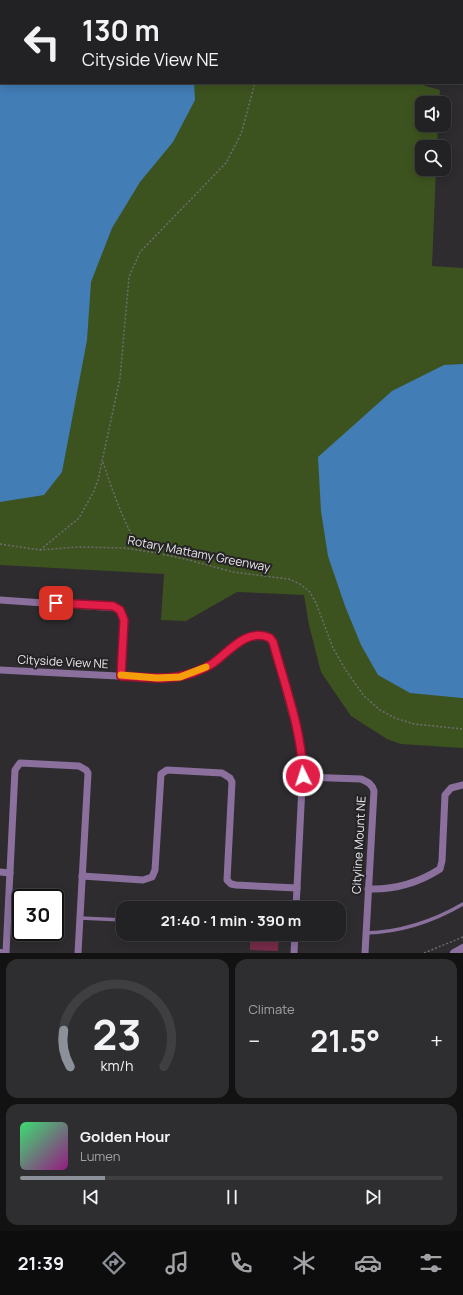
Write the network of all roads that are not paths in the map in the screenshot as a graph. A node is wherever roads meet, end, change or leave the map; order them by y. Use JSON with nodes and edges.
{"nodes":[{"id":1,"x":0,"y":600,"type":"edge"},
{"id":2,"x":0,"y":670,"type":"edge"},
{"id":3,"x":121,"y":676,"type":"junction"},
{"id":4,"x":303,"y":776,"type":"junction"},
{"id":5,"x":463,"y":785,"type":"edge"},
{"id":6,"x":0,"y":872,"type":"edge"},
{"id":7,"x":10,"y":873,"type":"junction"},
{"id":8,"x":82,"y":876,"type":"junction"},
{"id":9,"x":297,"y":888,"type":"junction"},
{"id":10,"x":368,"y":889,"type":"junction"},
{"id":11,"x":296,"y":901,"type":"edge"},
{"id":12,"x":463,"y":904,"type":"edge"},
{"id":13,"x":79,"y":918,"type":"junction"},
{"id":14,"x":116,"y":920,"type":"edge"},
{"id":15,"x":366,"y":933,"type":"junction"},
{"id":16,"x":295,"y":941,"type":"edge"},
{"id":17,"x":463,"y":948,"type":"edge"},
{"id":18,"x":6,"y":953,"type":"edge"},
{"id":19,"x":78,"y":953,"type":"edge"},
{"id":20,"x":294,"y":953,"type":"edge"},
{"id":21,"x":365,"y":953,"type":"edge"},
{"id":22,"x":454,"y":953,"type":"edge"}],
"edges":[{"from":1,"to":3,"type":"street"},
{"from":2,"to":3,"type":"street","name":"Cityside View NE"},
{"from":3,"to":4,"type":"street","name":"Cityside View NE"},
{"from":4,"to":9,"type":"street","name":"Cityside View NE"},
{"from":4,"to":10,"type":"street","name":"Cityline Mount NE"},
{"from":5,"to":10,"type":"street"},
{"from":6,"to":7,"type":"street"},
{"from":7,"to":8,"type":"street"},
{"from":7,"to":18,"type":"street"},
{"from":8,"to":9,"type":"street"},
{"from":8,"to":13,"type":"street"},
{"from":9,"to":11,"type":"street","name":"Cityside View NE"},
{"from":10,"to":15,"type":"street","name":"Cityline Mount NE"},
{"from":12,"to":15,"type":"lane"},
{"from":13,"to":14,"type":"lane"},
{"from":13,"to":19,"type":"street"},
{"from":15,"to":21,"type":"street","name":"Cityline Mount NE"},
{"from":16,"to":20,"type":"street"},
{"from":17,"to":22,"type":"street"}]}
